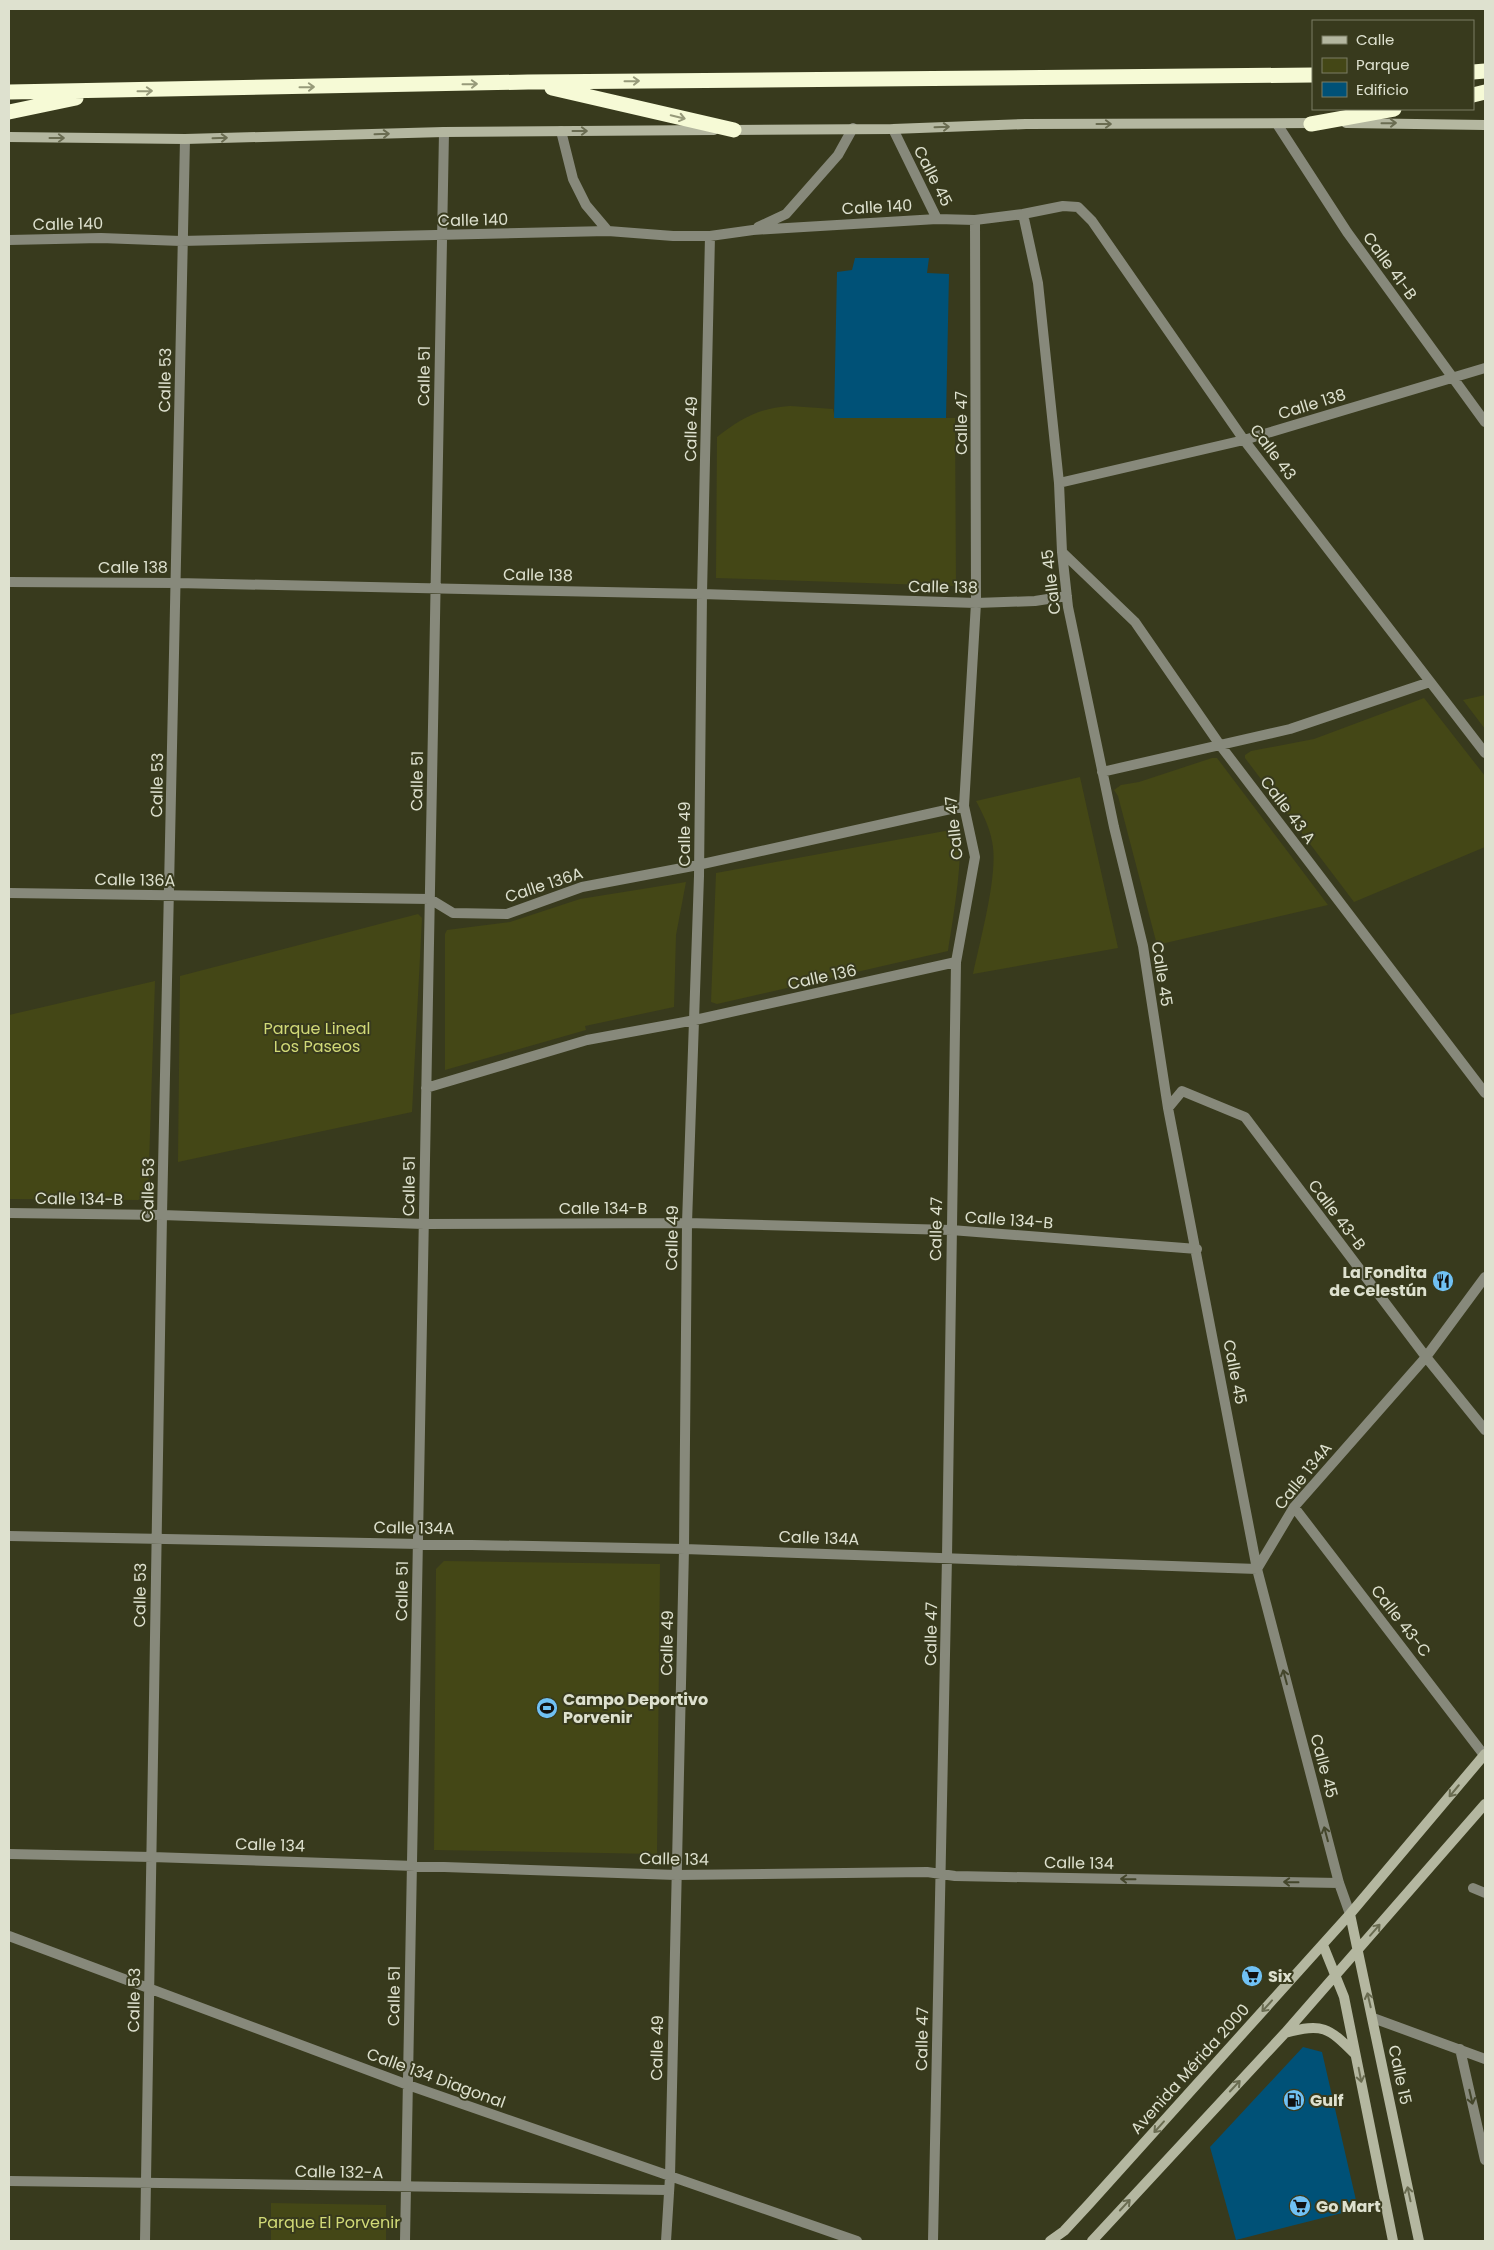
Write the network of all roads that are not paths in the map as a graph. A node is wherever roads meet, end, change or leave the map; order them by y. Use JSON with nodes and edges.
{"nodes":[{"id":1,"x":1312,"y":75,"type":"edge"},
{"id":2,"x":528,"y":82,"type":"junction"},
{"id":3,"x":9,"y":92,"type":"edge"},
{"id":4,"x":110,"y":92,"type":"junction"},
{"id":5,"x":1388,"y":110,"type":"edge"},
{"id":6,"x":9,"y":112,"type":"edge"},
{"id":7,"x":1277,"y":124,"type":"junction"},
{"id":8,"x":1311,"y":124,"type":"junction"},
{"id":9,"x":1485,"y":125,"type":"edge"},
{"id":10,"x":853,"y":128,"type":"junction"},
{"id":11,"x":893,"y":129,"type":"junction"},
{"id":12,"x":734,"y":130,"type":"junction"},
{"id":13,"x":561,"y":131,"type":"junction"},
{"id":14,"x":444,"y":132,"type":"junction"},
{"id":15,"x":9,"y":137,"type":"edge"},
{"id":16,"x":185,"y":139,"type":"junction"},
{"id":17,"x":1023,"y":214,"type":"junction"},
{"id":18,"x":937,"y":219,"type":"junction"},
{"id":19,"x":975,"y":220,"type":"junction"},
{"id":20,"x":753,"y":230,"type":"junction"},
{"id":21,"x":608,"y":231,"type":"junction"},
{"id":22,"x":442,"y":235,"type":"junction"},
{"id":23,"x":710,"y":236,"type":"junction"},
{"id":24,"x":9,"y":240,"type":"edge"},
{"id":25,"x":182,"y":242,"type":"junction"},
{"id":26,"x":1485,"y":368,"type":"edge"},
{"id":27,"x":1452,"y":378,"type":"junction"},
{"id":28,"x":1485,"y":422,"type":"edge"},
{"id":29,"x":1244,"y":440,"type":"junction"},
{"id":30,"x":1059,"y":483,"type":"junction"},
{"id":31,"x":1062,"y":552,"type":"junction"},
{"id":32,"x":9,"y":582,"type":"edge"},
{"id":33,"x":177,"y":583,"type":"junction"},
{"id":34,"x":435,"y":588,"type":"junction"},
{"id":35,"x":702,"y":594,"type":"junction"},
{"id":36,"x":1067,"y":596,"type":"junction"},
{"id":37,"x":976,"y":603,"type":"junction"},
{"id":38,"x":1430,"y":682,"type":"junction"},
{"id":39,"x":1220,"y":745,"type":"junction"},
{"id":40,"x":1485,"y":754,"type":"edge"},
{"id":41,"x":1102,"y":772,"type":"junction"},
{"id":42,"x":964,"y":806,"type":"junction"},
{"id":43,"x":698,"y":865,"type":"junction"},
{"id":44,"x":9,"y":893,"type":"edge"},
{"id":45,"x":170,"y":895,"type":"junction"},
{"id":46,"x":430,"y":899,"type":"junction"},
{"id":47,"x":956,"y":962,"type":"junction"},
{"id":48,"x":695,"y":1020,"type":"junction"},
{"id":49,"x":426,"y":1088,"type":"junction"},
{"id":50,"x":1485,"y":1092,"type":"edge"},
{"id":51,"x":1168,"y":1108,"type":"junction"},
{"id":52,"x":9,"y":1214,"type":"edge"},
{"id":53,"x":162,"y":1215,"type":"junction"},
{"id":54,"x":687,"y":1223,"type":"junction"},
{"id":55,"x":424,"y":1224,"type":"junction"},
{"id":56,"x":951,"y":1230,"type":"junction"},
{"id":57,"x":1197,"y":1249,"type":"junction"},
{"id":58,"x":1485,"y":1277,"type":"edge"},
{"id":59,"x":1426,"y":1357,"type":"junction"},
{"id":60,"x":1485,"y":1430,"type":"edge"},
{"id":61,"x":1294,"y":1506,"type":"junction"},
{"id":62,"x":9,"y":1536,"type":"edge"},
{"id":63,"x":156,"y":1539,"type":"junction"},
{"id":64,"x":418,"y":1543,"type":"junction"},
{"id":65,"x":684,"y":1549,"type":"junction"},
{"id":66,"x":947,"y":1557,"type":"junction"},
{"id":67,"x":1257,"y":1569,"type":"junction"},
{"id":68,"x":1485,"y":1754,"type":"edge"},
{"id":69,"x":1485,"y":1804,"type":"edge"},
{"id":70,"x":9,"y":1854,"type":"edge"},
{"id":71,"x":152,"y":1857,"type":"junction"},
{"id":72,"x":412,"y":1865,"type":"junction"},
{"id":73,"x":940,"y":1874,"type":"junction"},
{"id":74,"x":676,"y":1875,"type":"junction"},
{"id":75,"x":1339,"y":1883,"type":"junction"},
{"id":76,"x":1473,"y":1888,"type":"dead end"},
{"id":77,"x":1485,"y":1893,"type":"edge"},
{"id":78,"x":1350,"y":1914,"type":"junction"},
{"id":79,"x":9,"y":1936,"type":"edge"},
{"id":80,"x":1322,"y":1945,"type":"junction"},
{"id":81,"x":1356,"y":1951,"type":"junction"},
{"id":82,"x":1336,"y":1975,"type":"junction"},
{"id":83,"x":150,"y":1990,"type":"junction"},
{"id":84,"x":1373,"y":2018,"type":"junction"},
{"id":85,"x":1285,"y":2032,"type":"junction"},
{"id":86,"x":1460,"y":2050,"type":"junction"},
{"id":87,"x":1356,"y":2055,"type":"junction"},
{"id":88,"x":1485,"y":2059,"type":"edge"},
{"id":89,"x":408,"y":2085,"type":"junction"},
{"id":90,"x":1485,"y":2160,"type":"edge"},
{"id":91,"x":670,"y":2178,"type":"junction"},
{"id":92,"x":9,"y":2181,"type":"edge"},
{"id":93,"x":146,"y":2183,"type":"junction"},
{"id":94,"x":406,"y":2188,"type":"junction"},
{"id":95,"x":668,"y":2190,"type":"junction"},
{"id":96,"x":145,"y":2241,"type":"edge"},
{"id":97,"x":405,"y":2241,"type":"edge"},
{"id":98,"x":666,"y":2241,"type":"edge"},
{"id":99,"x":856,"y":2241,"type":"edge"},
{"id":100,"x":933,"y":2241,"type":"edge"},
{"id":101,"x":1050,"y":2241,"type":"edge"},
{"id":102,"x":1092,"y":2241,"type":"edge"},
{"id":103,"x":1394,"y":2241,"type":"edge"},
{"id":104,"x":1419,"y":2241,"type":"edge"}],
"edges":[{"from":2,"to":1,"type":"highway","one_way":true},
{"from":4,"to":2,"type":"highway","one_way":true},
{"from":2,"to":12,"type":"highway","one_way":true},
{"from":3,"to":4,"type":"highway"},
{"from":4,"to":6,"type":"highway"},
{"from":5,"to":8,"type":"highway"},
{"from":7,"to":8,"type":"main road"},
{"from":11,"to":7,"type":"main road","one_way":true},
{"from":7,"to":27,"type":"street","name":"Calle 41-B"},
{"from":8,"to":9,"type":"main road","one_way":true},
{"from":10,"to":11,"type":"main road"},
{"from":10,"to":12,"type":"main road"},
{"from":10,"to":20,"type":"street"},
{"from":11,"to":18,"type":"street","name":"Calle 45"},
{"from":13,"to":12,"type":"main road","one_way":true},
{"from":13,"to":14,"type":"main road"},
{"from":13,"to":21,"type":"street"},
{"from":16,"to":14,"type":"main road","one_way":true},
{"from":14,"to":22,"type":"street","name":"Calle 51"},
{"from":15,"to":16,"type":"main road","one_way":true},
{"from":16,"to":25,"type":"street","name":"Calle 53"},
{"from":17,"to":19,"type":"street","name":"Calle 45"},
{"from":17,"to":29,"type":"street","name":"Calle 43"},
{"from":17,"to":30,"type":"street","name":"Calle 45"},
{"from":18,"to":19,"type":"street","name":"Calle 45"},
{"from":18,"to":20,"type":"street","name":"Calle 140"},
{"from":19,"to":37,"type":"street","name":"Calle 47"},
{"from":20,"to":23,"type":"street","name":"Calle 140"},
{"from":21,"to":22,"type":"street","name":"Calle 140"},
{"from":21,"to":23,"type":"street","name":"Calle 140"},
{"from":22,"to":25,"type":"street","name":"Calle 140"},
{"from":22,"to":34,"type":"street","name":"Calle 51"},
{"from":23,"to":35,"type":"street","name":"Calle 49"},
{"from":24,"to":25,"type":"street","name":"Calle 140"},
{"from":25,"to":33,"type":"street","name":"Calle 53"},
{"from":26,"to":27,"type":"street","name":"Calle 138"},
{"from":27,"to":28,"type":"street","name":"Calle 41-B"},
{"from":27,"to":29,"type":"street","name":"Calle 138"},
{"from":29,"to":30,"type":"street","name":"Calle 138"},
{"from":29,"to":38,"type":"street","name":"Calle 43"},
{"from":30,"to":31,"type":"street","name":"Calle 45"},
{"from":31,"to":36,"type":"street","name":"Calle 45"},
{"from":31,"to":39,"type":"street","name":"Calle 43 A"},
{"from":32,"to":33,"type":"street","name":"Calle 138"},
{"from":33,"to":34,"type":"street","name":"Calle 138"},
{"from":33,"to":45,"type":"street","name":"Calle 53"},
{"from":34,"to":35,"type":"street","name":"Calle 138"},
{"from":34,"to":46,"type":"street","name":"Calle 51"},
{"from":35,"to":37,"type":"street","name":"Calle 138"},
{"from":35,"to":43,"type":"street","name":"Calle 49"},
{"from":36,"to":37,"type":"street","name":"Calle 138"},
{"from":36,"to":41,"type":"street","name":"Calle 45"},
{"from":37,"to":42,"type":"street","name":"Calle 47"},
{"from":38,"to":39,"type":"street"},
{"from":38,"to":40,"type":"street","name":"Calle 43"},
{"from":39,"to":41,"type":"street"},
{"from":39,"to":50,"type":"street","name":"Calle 43 A"},
{"from":41,"to":51,"type":"street","name":"Calle 45"},
{"from":42,"to":43,"type":"street","name":"Calle 136A"},
{"from":42,"to":47,"type":"street","name":"Calle 47"},
{"from":43,"to":46,"type":"street","name":"Calle 136A"},
{"from":43,"to":48,"type":"street","name":"Calle 49"},
{"from":44,"to":45,"type":"street","name":"Calle 136A"},
{"from":45,"to":46,"type":"street","name":"Calle 136A"},
{"from":45,"to":53,"type":"street","name":"Calle 53"},
{"from":46,"to":49,"type":"street","name":"Calle 51"},
{"from":47,"to":48,"type":"street","name":"Calle 136"},
{"from":47,"to":56,"type":"street","name":"Calle 47"},
{"from":48,"to":49,"type":"street","name":"Calle 136"},
{"from":48,"to":54,"type":"street","name":"Calle 49"},
{"from":49,"to":55,"type":"street","name":"Calle 51"},
{"from":51,"to":57,"type":"street","name":"Calle 45"},
{"from":51,"to":59,"type":"street","name":"Calle 43-B"},
{"from":52,"to":53,"type":"street","name":"Calle 134-B"},
{"from":53,"to":55,"type":"street","name":"Calle 134-B"},
{"from":53,"to":63,"type":"street","name":"Calle 53"},
{"from":54,"to":55,"type":"street","name":"Calle 134-B"},
{"from":54,"to":56,"type":"street","name":"Calle 134-B"},
{"from":54,"to":65,"type":"street","name":"Calle 49"},
{"from":55,"to":64,"type":"street","name":"Calle 51"},
{"from":56,"to":57,"type":"street","name":"Calle 134-B"},
{"from":56,"to":66,"type":"street","name":"Calle 47"},
{"from":57,"to":67,"type":"street","name":"Calle 45"},
{"from":58,"to":59,"type":"street","name":"Calle 134A"},
{"from":59,"to":60,"type":"street","name":"Calle 43-B"},
{"from":59,"to":61,"type":"street","name":"Calle 134A"},
{"from":61,"to":67,"type":"street","name":"Calle 134A"},
{"from":61,"to":68,"type":"street","name":"Calle 43-C"},
{"from":62,"to":63,"type":"street","name":"Calle 134A"},
{"from":63,"to":64,"type":"street","name":"Calle 134A"},
{"from":63,"to":71,"type":"street","name":"Calle 53"},
{"from":64,"to":65,"type":"street","name":"Calle 134A"},
{"from":64,"to":72,"type":"street","name":"Calle 51"},
{"from":65,"to":66,"type":"street","name":"Calle 134A"},
{"from":65,"to":74,"type":"street","name":"Calle 49"},
{"from":66,"to":67,"type":"street","name":"Calle 134A"},
{"from":66,"to":73,"type":"street","name":"Calle 47"},
{"from":75,"to":67,"type":"street","name":"Calle 45","one_way":true},
{"from":68,"to":78,"type":"main road","name":"Avenida Mérida 2000","one_way":true},
{"from":81,"to":69,"type":"main road","one_way":true},
{"from":70,"to":71,"type":"street","name":"Calle 134"},
{"from":71,"to":72,"type":"street","name":"Calle 134"},
{"from":71,"to":83,"type":"street","name":"Calle 53"},
{"from":72,"to":74,"type":"street","name":"Calle 134"},
{"from":72,"to":89,"type":"street","name":"Calle 51"},
{"from":73,"to":74,"type":"street","name":"Calle 134"},
{"from":75,"to":73,"type":"street","name":"Calle 134","one_way":true},
{"from":73,"to":100,"type":"street","name":"Calle 47"},
{"from":74,"to":91,"type":"street","name":"Calle 49"},
{"from":75,"to":78,"type":"street","name":"Calle 45"},
{"from":76,"to":77,"type":"street"},
{"from":78,"to":80,"type":"main road","name":"Avenida Mérida 2000"},
{"from":78,"to":81,"type":"main road","name":"Calle 15"},
{"from":79,"to":83,"type":"street","name":"Calle 134 Diagonal"},
{"from":80,"to":82,"type":"main road"},
{"from":80,"to":101,"type":"main road","name":"Avenida Mérida 2000","one_way":true},
{"from":81,"to":82,"type":"main road"},
{"from":84,"to":81,"type":"main road","name":"Calle 15","one_way":true},
{"from":82,"to":85,"type":"main road"},
{"from":82,"to":87,"type":"main road"},
{"from":83,"to":89,"type":"street","name":"Calle 134 Diagonal"},
{"from":83,"to":93,"type":"street","name":"Calle 53"},
{"from":84,"to":86,"type":"street"},
{"from":104,"to":84,"type":"main road","name":"Calle 15","one_way":true},
{"from":85,"to":87,"type":"main road"},
{"from":102,"to":85,"type":"main road","one_way":true},
{"from":86,"to":88,"type":"street"},
{"from":86,"to":90,"type":"street","one_way":true},
{"from":87,"to":103,"type":"main road","one_way":true},
{"from":89,"to":91,"type":"street","name":"Calle 134 Diagonal"},
{"from":89,"to":94,"type":"street","name":"Calle 51"},
{"from":91,"to":95,"type":"street","name":"Calle 49"},
{"from":91,"to":99,"type":"street","name":"Calle 134 Diagonal"},
{"from":92,"to":93,"type":"street","name":"Calle 132-A"},
{"from":93,"to":94,"type":"street","name":"Calle 132-A"},
{"from":93,"to":96,"type":"street","name":"Calle 53"},
{"from":94,"to":95,"type":"street","name":"Calle 132-A"},
{"from":94,"to":97,"type":"street","name":"Calle 51"},
{"from":95,"to":98,"type":"street","name":"Calle 49"}]}
